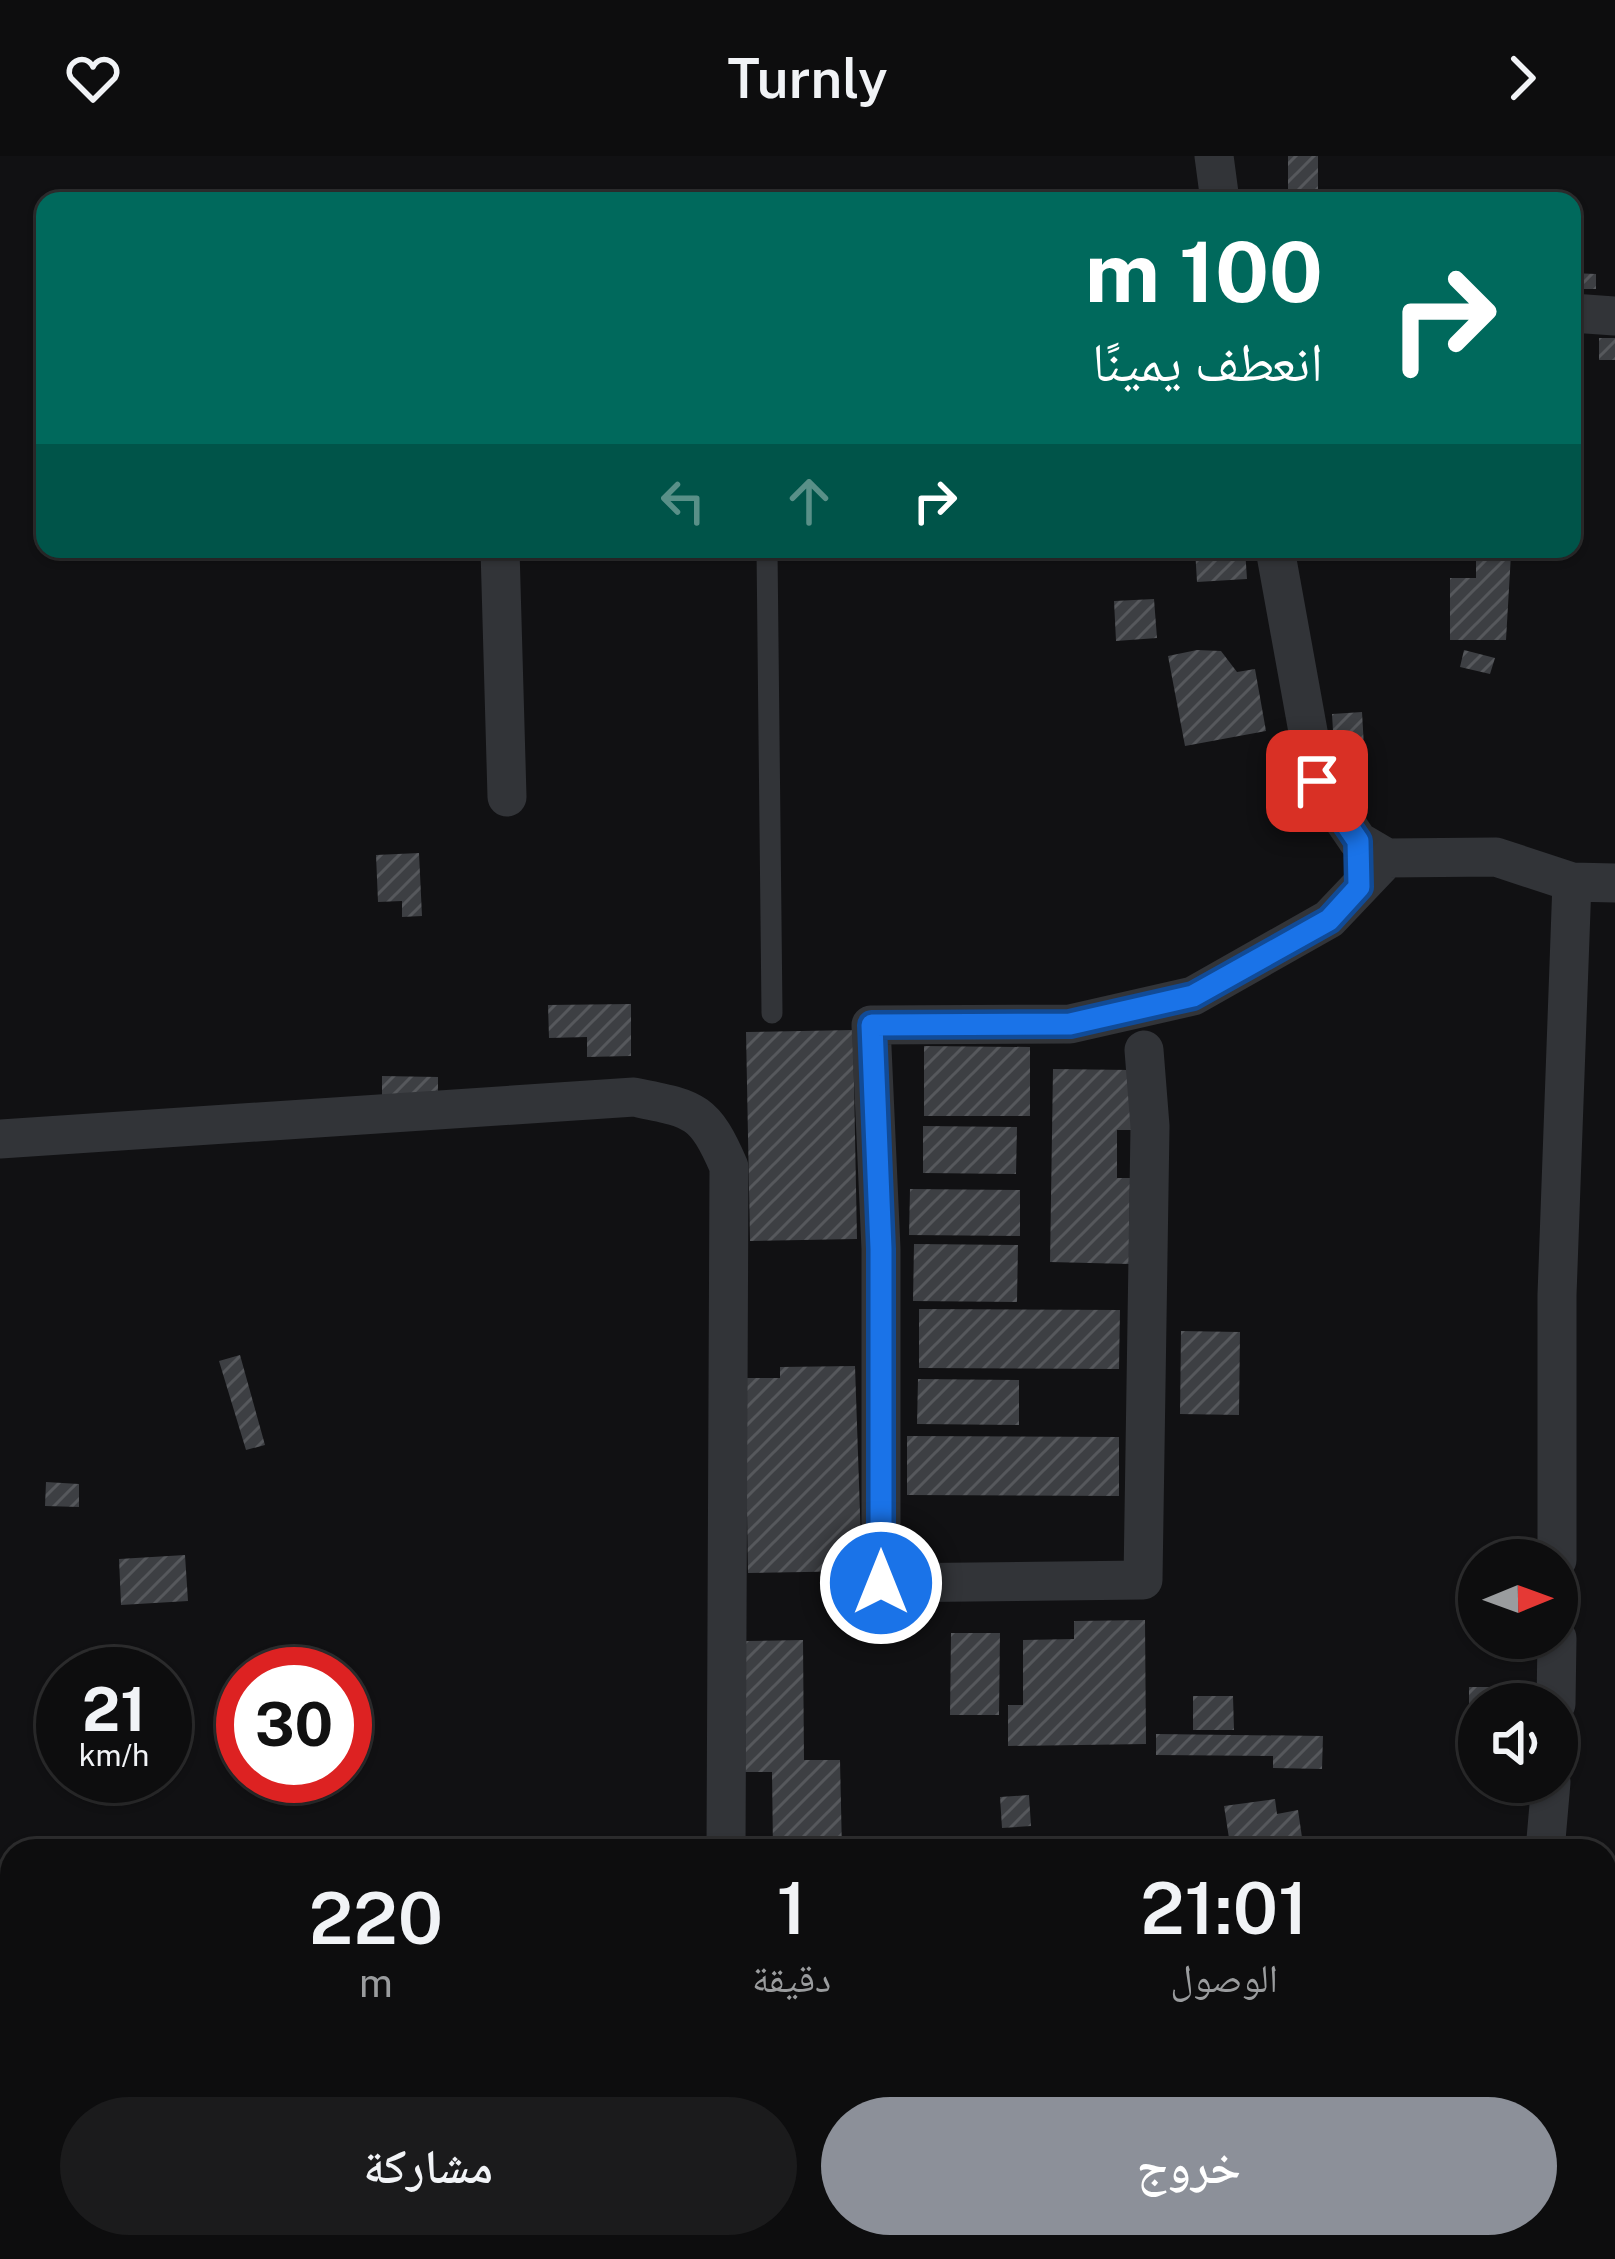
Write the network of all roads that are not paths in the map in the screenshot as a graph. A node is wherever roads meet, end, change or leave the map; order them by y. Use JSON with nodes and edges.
{"nodes":[{"id":1,"x":1214,"y":156,"type":"edge"},
{"id":2,"x":1219,"y":192,"type":"edge"},
{"id":3,"x":1581,"y":314,"type":"edge"},
{"id":4,"x":1615,"y":316,"type":"edge"},
{"id":5,"x":500,"y":558,"type":"edge"},
{"id":6,"x":766,"y":558,"type":"edge"},
{"id":7,"x":1277,"y":558,"type":"edge"},
{"id":8,"x":507,"y":797,"type":"dead end"},
{"id":9,"x":1373,"y":849,"type":"junction"},
{"id":10,"x":1572,"y":882,"type":"junction"},
{"id":11,"x":1615,"y":884,"type":"edge"},
{"id":12,"x":772,"y":1013,"type":"dead end"},
{"id":13,"x":1144,"y":1050,"type":"dead end"},
{"id":14,"x":0,"y":1138,"type":"edge"},
{"id":15,"x":1557,"y":1539,"type":"edge"},
{"id":16,"x":1549,"y":1803,"type":"edge"},
{"id":17,"x":726,"y":1839,"type":"edge"},
{"id":18,"x":1546,"y":1839,"type":"edge"}],
"edges":[{"from":1,"to":2,"type":"street"},
{"from":3,"to":4,"type":"street"},
{"from":5,"to":8,"type":"street"},
{"from":6,"to":12,"type":"lane"},
{"from":7,"to":9,"type":"street"},
{"from":9,"to":10,"type":"street"},
{"from":9,"to":13,"type":"street"},
{"from":10,"to":11,"type":"street"},
{"from":10,"to":15,"type":"street"},
{"from":14,"to":17,"type":"street"},
{"from":16,"to":18,"type":"street"}]}
